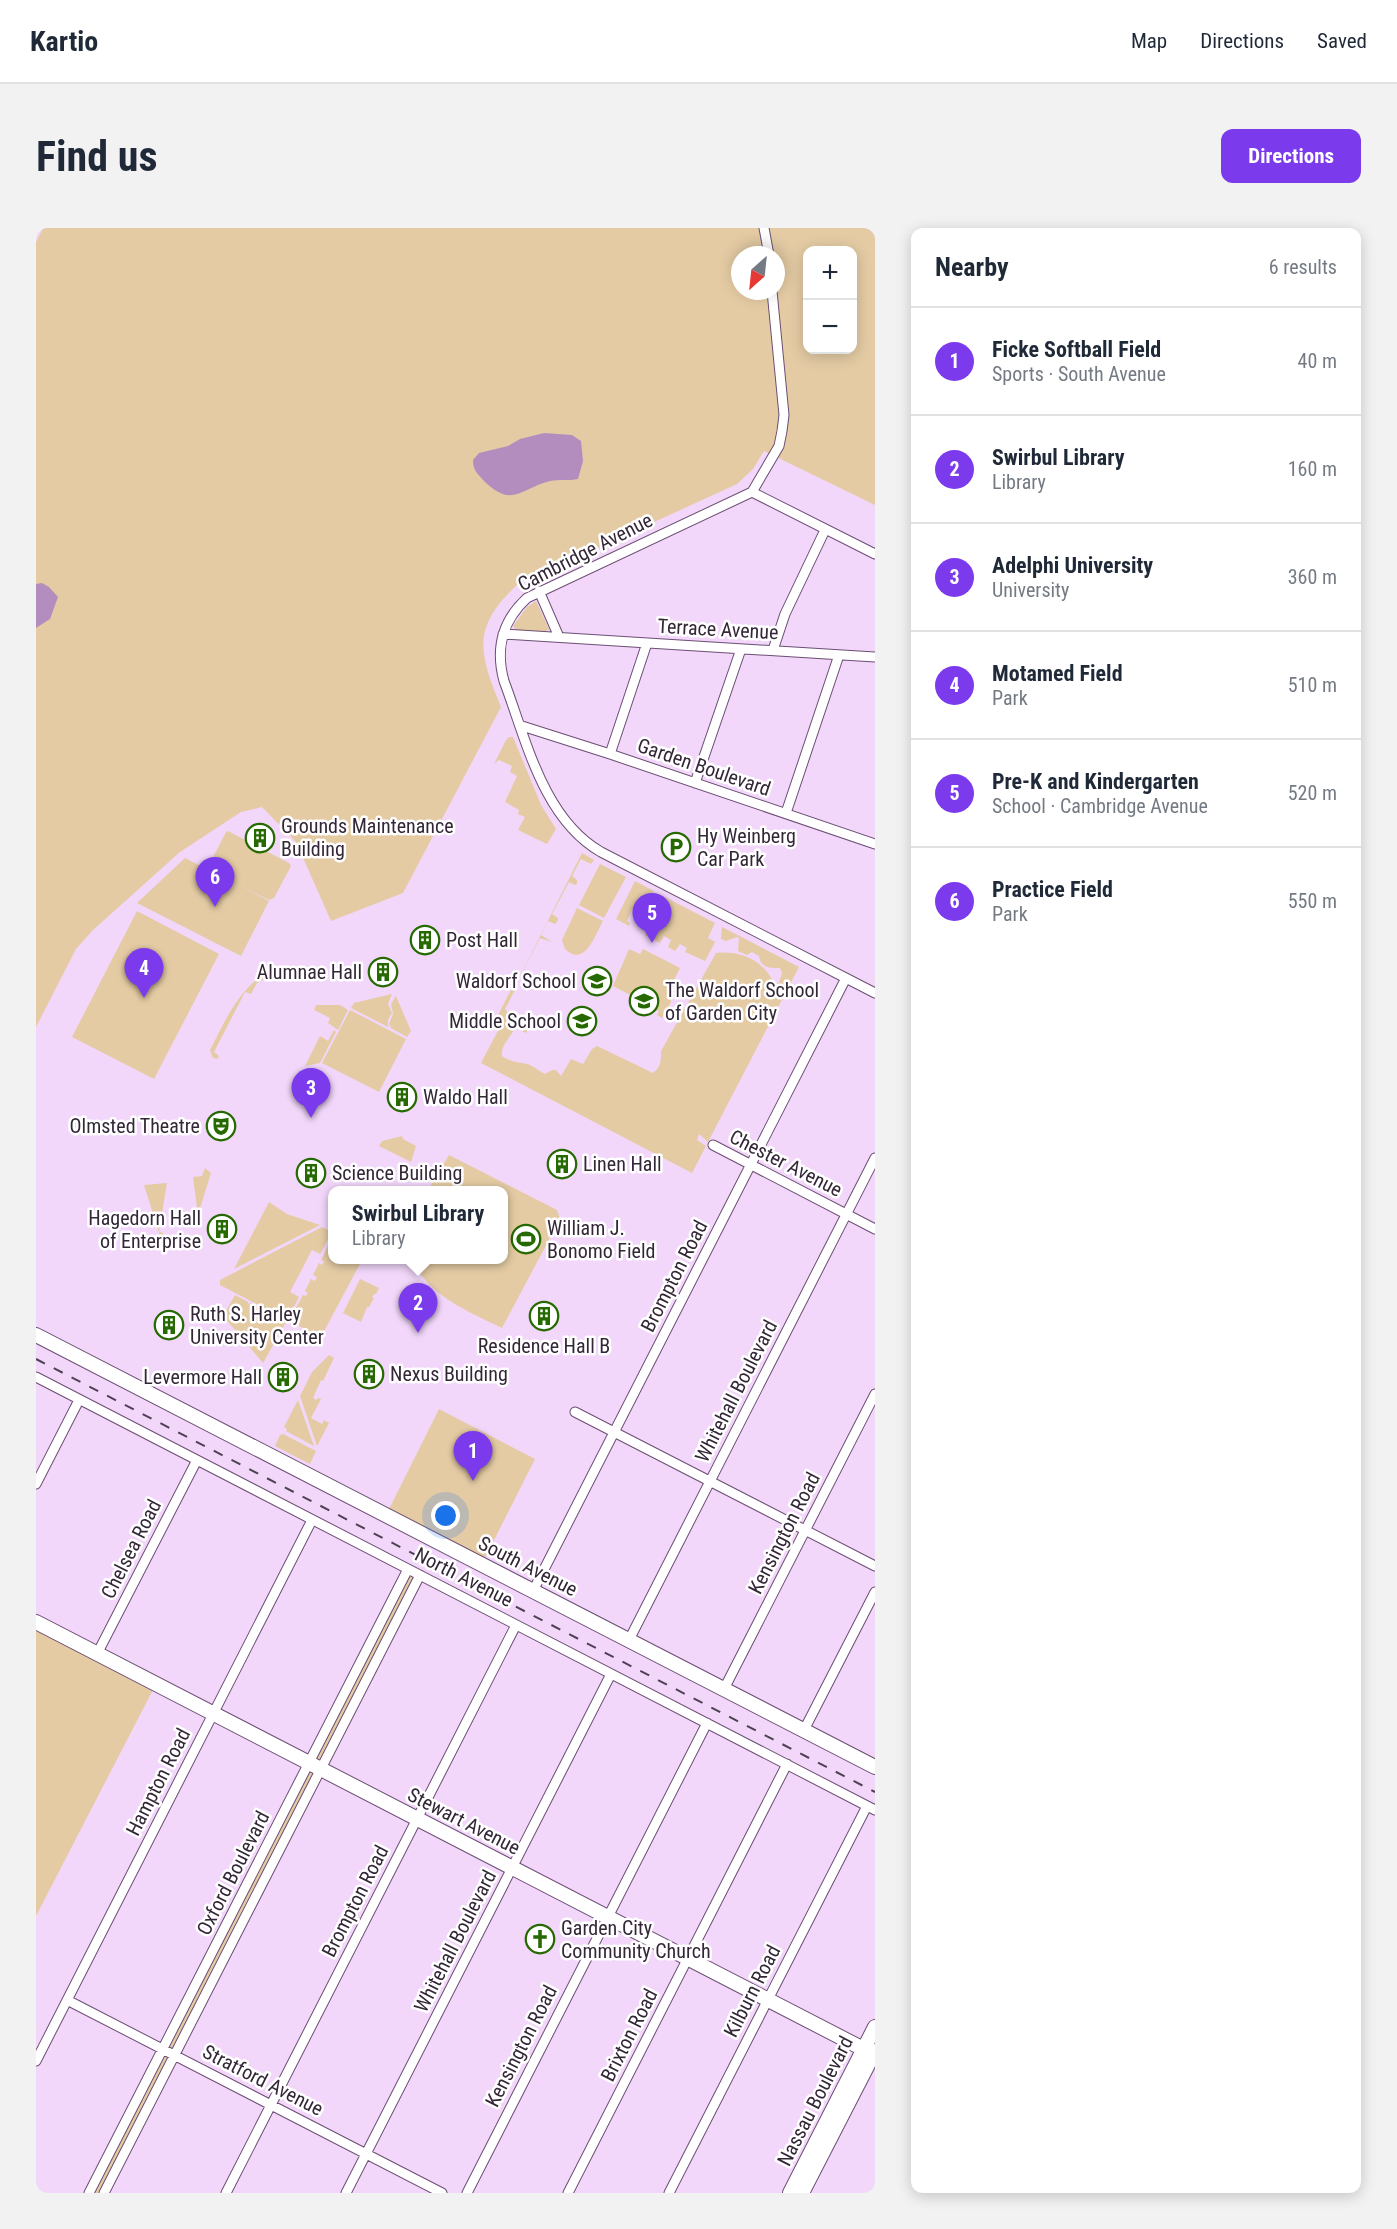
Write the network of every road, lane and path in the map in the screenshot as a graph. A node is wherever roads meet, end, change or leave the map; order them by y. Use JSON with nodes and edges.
{"nodes":[{"id":1,"x":764,"y":228,"type":"edge"},
{"id":2,"x":767,"y":246,"type":"edge"},
{"id":3,"x":773,"y":300,"type":"edge"},
{"id":4,"x":752,"y":492,"type":"junction"},
{"id":5,"x":825,"y":530,"type":"junction"},
{"id":6,"x":875,"y":554,"type":"edge"},
{"id":7,"x":539,"y":591,"type":"junction"},
{"id":8,"x":502,"y":634,"type":"junction"},
{"id":9,"x":559,"y":637,"type":"junction"},
{"id":10,"x":647,"y":643,"type":"junction"},
{"id":11,"x":741,"y":649,"type":"junction"},
{"id":12,"x":773,"y":650,"type":"junction"},
{"id":13,"x":839,"y":655,"type":"junction"},
{"id":14,"x":875,"y":657,"type":"edge"},
{"id":15,"x":522,"y":726,"type":"junction"},
{"id":16,"x":610,"y":754,"type":"junction"},
{"id":17,"x":695,"y":783,"type":"junction"},
{"id":18,"x":786,"y":813,"type":"junction"},
{"id":19,"x":875,"y":844,"type":"edge"},
{"id":20,"x":846,"y":978,"type":"junction"},
{"id":21,"x":875,"y":993,"type":"edge"},
{"id":22,"x":713,"y":1145,"type":"dead end"},
{"id":23,"x":875,"y":1158,"type":"edge"},
{"id":24,"x":751,"y":1165,"type":"junction"},
{"id":25,"x":846,"y":1214,"type":"junction"},
{"id":26,"x":875,"y":1229,"type":"edge"},
{"id":27,"x":36,"y":1335,"type":"edge"},
{"id":28,"x":36,"y":1377,"type":"edge"},
{"id":29,"x":875,"y":1394,"type":"edge"},
{"id":30,"x":79,"y":1400,"type":"junction"},
{"id":31,"x":575,"y":1412,"type":"dead end"},
{"id":32,"x":614,"y":1432,"type":"junction"},
{"id":33,"x":197,"y":1460,"type":"junction"},
{"id":34,"x":710,"y":1481,"type":"junction"},
{"id":35,"x":36,"y":1484,"type":"edge"},
{"id":36,"x":312,"y":1520,"type":"junction"},
{"id":37,"x":805,"y":1530,"type":"junction"},
{"id":38,"x":875,"y":1566,"type":"edge"},
{"id":39,"x":408,"y":1569,"type":"junction"},
{"id":40,"x":420,"y":1575,"type":"junction"},
{"id":41,"x":533,"y":1591,"type":"junction"},
{"id":42,"x":875,"y":1592,"type":"edge"},
{"id":43,"x":36,"y":1622,"type":"edge"},
{"id":44,"x":516,"y":1624,"type":"junction"},
{"id":45,"x":629,"y":1640,"type":"junction"},
{"id":46,"x":97,"y":1654,"type":"junction"},
{"id":47,"x":360,"y":1663,"type":"junction"},
{"id":48,"x":372,"y":1669,"type":"junction"},
{"id":49,"x":611,"y":1674,"type":"junction"},
{"id":50,"x":724,"y":1689,"type":"junction"},
{"id":51,"x":213,"y":1714,"type":"junction"},
{"id":52,"x":707,"y":1723,"type":"junction"},
{"id":53,"x":804,"y":1730,"type":"junction"},
{"id":54,"x":787,"y":1764,"type":"junction"},
{"id":55,"x":315,"y":1766,"type":"junction"},
{"id":56,"x":875,"y":1767,"type":"edge"},
{"id":57,"x":871,"y":1808,"type":"edge"},
{"id":58,"x":417,"y":1818,"type":"junction"},
{"id":59,"x":259,"y":1861,"type":"junction"},
{"id":60,"x":271,"y":1867,"type":"junction"},
{"id":61,"x":512,"y":1868,"type":"junction"},
{"id":62,"x":608,"y":1917,"type":"junction"},
{"id":63,"x":211,"y":1954,"type":"junction"},
{"id":64,"x":688,"y":1958,"type":"junction"},
{"id":65,"x":223,"y":1960,"type":"junction"},
{"id":66,"x":768,"y":1999,"type":"junction"},
{"id":67,"x":67,"y":2000,"type":"junction"},
{"id":68,"x":875,"y":2027,"type":"edge"},
{"id":69,"x":163,"y":2049,"type":"junction"},
{"id":70,"x":872,"y":2052,"type":"edge"},
{"id":71,"x":175,"y":2055,"type":"junction"},
{"id":72,"x":36,"y":2061,"type":"edge"},
{"id":73,"x":271,"y":2105,"type":"junction"},
{"id":74,"x":366,"y":2154,"type":"junction"},
{"id":75,"x":104,"y":2163,"type":"junction"},
{"id":76,"x":116,"y":2169,"type":"junction"},
{"id":77,"x":89,"y":2193,"type":"edge"},
{"id":78,"x":104,"y":2193,"type":"edge"},
{"id":79,"x":226,"y":2193,"type":"edge"},
{"id":80,"x":346,"y":2193,"type":"edge"},
{"id":81,"x":442,"y":2193,"type":"edge"},
{"id":82,"x":467,"y":2193,"type":"edge"},
{"id":83,"x":568,"y":2193,"type":"edge"},
{"id":84,"x":669,"y":2193,"type":"edge"},
{"id":85,"x":790,"y":2193,"type":"edge"},
{"id":86,"x":802,"y":2193,"type":"edge"}],
"edges":[{"from":1,"to":2,"type":"street"},
{"from":3,"to":4,"type":"street"},
{"from":4,"to":5,"type":"street"},
{"from":4,"to":7,"type":"street","name":"Cambridge Avenue"},
{"from":5,"to":6,"type":"street"},
{"from":5,"to":12,"type":"street"},
{"from":7,"to":8,"type":"street","name":"Cambridge Avenue"},
{"from":7,"to":9,"type":"street"},
{"from":8,"to":9,"type":"street","name":"Terrace Avenue"},
{"from":8,"to":15,"type":"street","name":"Cambridge Avenue"},
{"from":9,"to":10,"type":"street","name":"Terrace Avenue"},
{"from":10,"to":11,"type":"street","name":"Terrace Avenue"},
{"from":10,"to":16,"type":"street"},
{"from":11,"to":12,"type":"street","name":"Terrace Avenue"},
{"from":11,"to":17,"type":"street"},
{"from":12,"to":13,"type":"street","name":"Terrace Avenue"},
{"from":13,"to":14,"type":"street","name":"Terrace Avenue"},
{"from":13,"to":18,"type":"street"},
{"from":15,"to":16,"type":"street","name":"Garden Boulevard"},
{"from":15,"to":20,"type":"street","name":"Cambridge Avenue"},
{"from":16,"to":17,"type":"street","name":"Garden Boulevard"},
{"from":17,"to":18,"type":"street","name":"Garden Boulevard"},
{"from":18,"to":19,"type":"street","name":"Garden Boulevard"},
{"from":20,"to":21,"type":"street","name":"Cambridge Avenue"},
{"from":20,"to":24,"type":"street","name":"Brompton Road"},
{"from":22,"to":24,"type":"street","name":"Chester Avenue"},
{"from":23,"to":25,"type":"street","name":"Whitehall Boulevard"},
{"from":24,"to":25,"type":"street","name":"Chester Avenue"},
{"from":24,"to":32,"type":"street","name":"Brompton Road"},
{"from":25,"to":26,"type":"street","name":"Chester Avenue"},
{"from":25,"to":34,"type":"street","name":"Whitehall Boulevard"},
{"from":27,"to":41,"type":"main road","name":"South Avenue"},
{"from":28,"to":30,"type":"street","name":"North Avenue"},
{"from":29,"to":37,"type":"street","name":"Kensington Road"},
{"from":30,"to":33,"type":"street","name":"North Avenue"},
{"from":30,"to":35,"type":"street"},
{"from":31,"to":32,"type":"street"},
{"from":32,"to":34,"type":"street"},
{"from":32,"to":41,"type":"street","name":"Brompton Road"},
{"from":33,"to":36,"type":"street","name":"North Avenue"},
{"from":33,"to":46,"type":"street","name":"Chelsea Road"},
{"from":34,"to":37,"type":"street"},
{"from":34,"to":45,"type":"street","name":"Whitehall Boulevard"},
{"from":36,"to":39,"type":"street","name":"North Avenue"},
{"from":36,"to":51,"type":"street","name":"Hampton Road"},
{"from":37,"to":38,"type":"street"},
{"from":37,"to":50,"type":"street","name":"Kensington Road"},
{"from":39,"to":40,"type":"street","name":"North Avenue"},
{"from":39,"to":47,"type":"street","name":"Oxford Boulevard"},
{"from":40,"to":44,"type":"street","name":"North Avenue"},
{"from":40,"to":48,"type":"street","name":"Oxford Boulevard"},
{"from":41,"to":45,"type":"main road","name":"South Avenue"},
{"from":42,"to":53,"type":"street"},
{"from":43,"to":46,"type":"main road","name":"Stewart Avenue"},
{"from":44,"to":49,"type":"street","name":"North Avenue"},
{"from":44,"to":58,"type":"street","name":"Brompton Road"},
{"from":45,"to":50,"type":"main road","name":"South Avenue"},
{"from":46,"to":51,"type":"main road","name":"Stewart Avenue"},
{"from":47,"to":48,"type":"street"},
{"from":47,"to":55,"type":"street","name":"Oxford Boulevard"},
{"from":48,"to":55,"type":"street","name":"Oxford Boulevard"},
{"from":49,"to":52,"type":"street","name":"North Avenue"},
{"from":49,"to":61,"type":"street","name":"Whitehall Boulevard"},
{"from":50,"to":53,"type":"main road","name":"South Avenue"},
{"from":51,"to":55,"type":"main road","name":"Stewart Avenue"},
{"from":51,"to":67,"type":"street","name":"Hampton Road"},
{"from":52,"to":54,"type":"street","name":"North Avenue"},
{"from":52,"to":62,"type":"street","name":"Kensington Road"},
{"from":53,"to":56,"type":"main road","name":"South Avenue"},
{"from":54,"to":57,"type":"street","name":"North Avenue"},
{"from":54,"to":64,"type":"street","name":"Brixton Road"},
{"from":55,"to":58,"type":"main road","name":"Stewart Avenue"},
{"from":55,"to":59,"type":"street","name":"Oxford Boulevard"},
{"from":55,"to":60,"type":"street","name":"Oxford Boulevard"},
{"from":57,"to":66,"type":"street","name":"Kilburn Road"},
{"from":58,"to":61,"type":"main road","name":"Stewart Avenue"},
{"from":58,"to":73,"type":"street","name":"Brompton Road"},
{"from":59,"to":60,"type":"street"},
{"from":59,"to":63,"type":"street","name":"Oxford Boulevard"},
{"from":60,"to":65,"type":"street","name":"Oxford Boulevard"},
{"from":61,"to":62,"type":"main road","name":"Stewart Avenue"},
{"from":61,"to":74,"type":"street","name":"Whitehall Boulevard"},
{"from":62,"to":64,"type":"main road","name":"Stewart Avenue"},
{"from":62,"to":82,"type":"street","name":"Kensington Road"},
{"from":63,"to":65,"type":"street"},
{"from":63,"to":69,"type":"street","name":"Oxford Boulevard"},
{"from":64,"to":66,"type":"main road","name":"Stewart Avenue"},
{"from":64,"to":83,"type":"street","name":"Brixton Road"},
{"from":65,"to":71,"type":"street","name":"Oxford Boulevard"},
{"from":66,"to":70,"type":"main road","name":"Stewart Avenue"},
{"from":66,"to":84,"type":"street","name":"Kilburn Road"},
{"from":67,"to":69,"type":"street","name":"Stratford Avenue"},
{"from":67,"to":72,"type":"street","name":"Hampton Road"},
{"from":68,"to":70,"type":"main road","name":"Nassau Boulevard"},
{"from":69,"to":71,"type":"street","name":"Stratford Avenue"},
{"from":69,"to":75,"type":"street","name":"Oxford Boulevard"},
{"from":70,"to":85,"type":"main road","name":"Nassau Boulevard"},
{"from":70,"to":86,"type":"main road","name":"Nassau Boulevard"},
{"from":71,"to":73,"type":"street","name":"Stratford Avenue"},
{"from":71,"to":76,"type":"street","name":"Oxford Boulevard"},
{"from":73,"to":74,"type":"street","name":"Stratford Avenue"},
{"from":73,"to":79,"type":"street","name":"Brompton Road"},
{"from":74,"to":80,"type":"street","name":"Whitehall Boulevard"},
{"from":74,"to":81,"type":"street","name":"Stratford Avenue"},
{"from":75,"to":76,"type":"street"},
{"from":75,"to":77,"type":"street","name":"Oxford Boulevard"},
{"from":76,"to":78,"type":"street","name":"Oxford Boulevard"}]}
